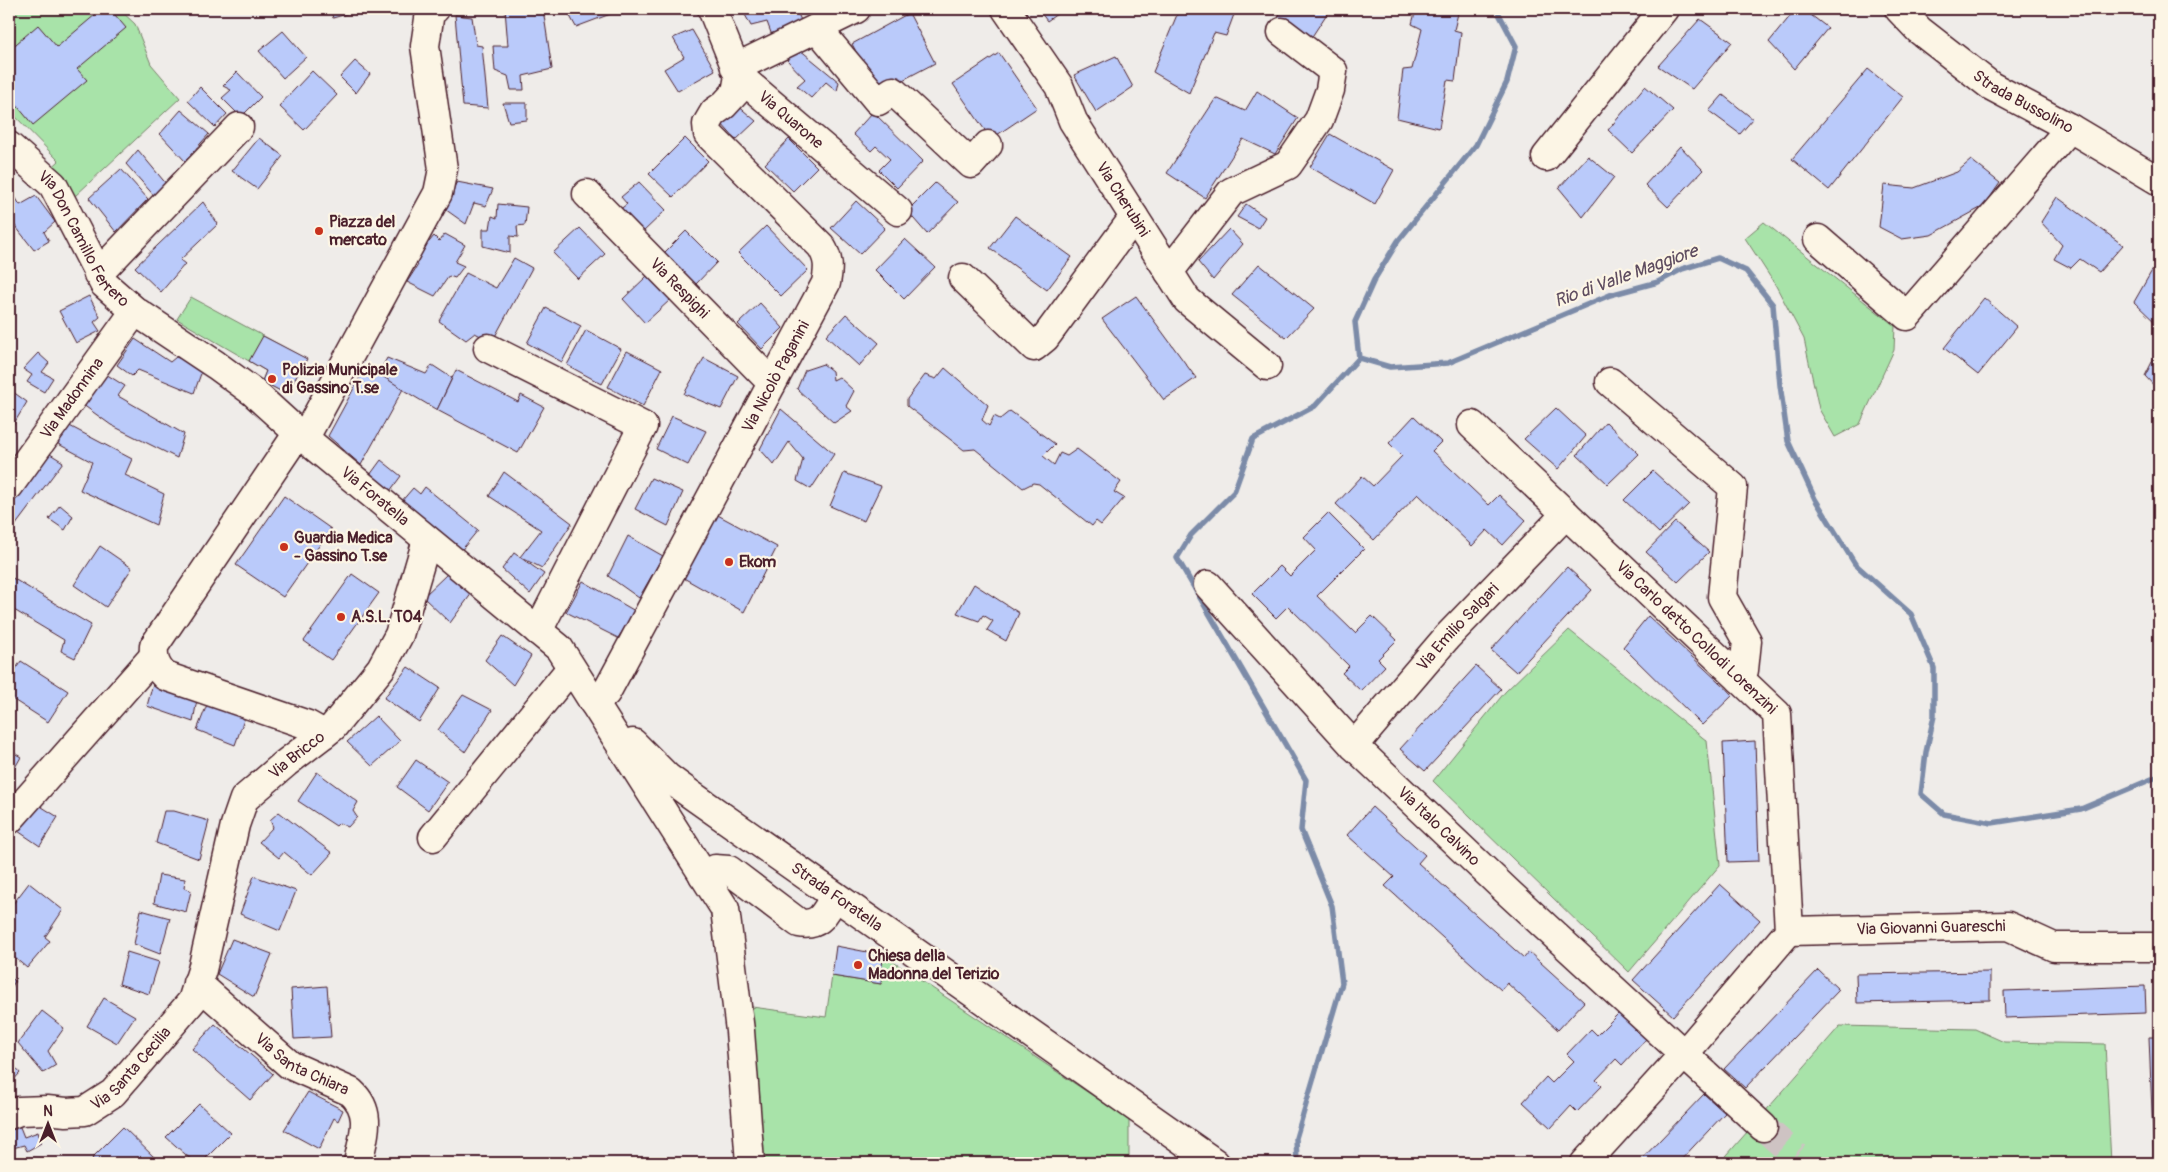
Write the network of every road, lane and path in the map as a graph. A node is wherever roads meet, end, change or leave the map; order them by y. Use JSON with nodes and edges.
{"nodes":[{"id":1,"x":435,"y":9,"type":"edge"},
{"id":2,"x":712,"y":9,"type":"edge"},
{"id":3,"x":856,"y":9,"type":"edge"},
{"id":4,"x":1006,"y":9,"type":"edge"},
{"id":5,"x":1664,"y":9,"type":"edge"},
{"id":6,"x":1899,"y":9,"type":"edge"},
{"id":7,"x":817,"y":28,"type":"junction"},
{"id":8,"x":1282,"y":32,"type":"dead end"},
{"id":9,"x":737,"y":72,"type":"junction"},
{"id":10,"x":239,"y":126,"type":"dead end"},
{"id":11,"x":2070,"y":128,"type":"junction"},
{"id":12,"x":988,"y":145,"type":"dead end"},
{"id":13,"x":9,"y":146,"type":"edge"},
{"id":14,"x":1546,"y":157,"type":"dead end"},
{"id":15,"x":2159,"y":181,"type":"edge"},
{"id":16,"x":587,"y":194,"type":"dead end"},
{"id":17,"x":898,"y":211,"type":"dead end"},
{"id":18,"x":1134,"y":217,"type":"junction"},
{"id":19,"x":1818,"y":239,"type":"dead end"},
{"id":20,"x":1169,"y":272,"type":"junction"},
{"id":21,"x":98,"y":274,"type":"junction"},
{"id":22,"x":963,"y":278,"type":"dead end"},
{"id":23,"x":135,"y":312,"type":"junction"},
{"id":24,"x":488,"y":348,"type":"dead end"},
{"id":25,"x":1267,"y":366,"type":"dead end"},
{"id":26,"x":1610,"y":382,"type":"dead end"},
{"id":27,"x":772,"y":383,"type":"junction"},
{"id":28,"x":1472,"y":425,"type":"dead end"},
{"id":29,"x":301,"y":436,"type":"junction"},
{"id":30,"x":9,"y":486,"type":"edge"},
{"id":31,"x":1566,"y":514,"type":"junction"},
{"id":32,"x":427,"y":540,"type":"junction"},
{"id":33,"x":1208,"y":584,"type":"dead end"},
{"id":34,"x":538,"y":631,"type":"junction"},
{"id":35,"x":153,"y":657,"type":"junction"},
{"id":36,"x":571,"y":668,"type":"junction"},
{"id":37,"x":1740,"y":679,"type":"junction"},
{"id":38,"x":594,"y":702,"type":"junction"},
{"id":39,"x":324,"y":734,"type":"junction"},
{"id":40,"x":1354,"y":746,"type":"junction"},
{"id":41,"x":667,"y":777,"type":"junction"},
{"id":42,"x":693,"y":796,"type":"junction"},
{"id":43,"x":660,"y":806,"type":"junction"},
{"id":44,"x":9,"y":820,"type":"edge"},
{"id":45,"x":678,"y":835,"type":"junction"},
{"id":46,"x":433,"y":837,"type":"dead end"},
{"id":47,"x":703,"y":875,"type":"junction"},
{"id":48,"x":835,"y":896,"type":"junction"},
{"id":49,"x":1789,"y":931,"type":"junction"},
{"id":50,"x":2159,"y":947,"type":"edge"},
{"id":51,"x":198,"y":983,"type":"junction"},
{"id":52,"x":1685,"y":1053,"type":"junction"},
{"id":53,"x":9,"y":1115,"type":"edge"},
{"id":54,"x":1763,"y":1127,"type":"tunnel mouth"},
{"id":55,"x":358,"y":1163,"type":"edge"},
{"id":56,"x":750,"y":1163,"type":"edge"},
{"id":57,"x":1215,"y":1163,"type":"edge"},
{"id":58,"x":1585,"y":1163,"type":"edge"}],
"edges":[{"from":1,"to":29,"type":"street"},
{"from":2,"to":9,"type":"street","name":"Via Quarone"},
{"from":3,"to":7,"type":"street"},
{"from":4,"to":18,"type":"street","name":"Via Cherubini"},
{"from":5,"to":14,"type":"street"},
{"from":6,"to":11,"type":"street","name":"Strada Bussolino"},
{"from":7,"to":9,"type":"street"},
{"from":7,"to":12,"type":"street"},
{"from":8,"to":20,"type":"street"},
{"from":9,"to":17,"type":"street","name":"Via Quarone"},
{"from":9,"to":27,"type":"street","name":"Via Nicolò Paganini"},
{"from":10,"to":21,"type":"street"},
{"from":11,"to":15,"type":"street","name":"Strada Bussolino"},
{"from":11,"to":19,"type":"street"},
{"from":13,"to":21,"type":"street","name":"Via Don Camillo Ferrero"},
{"from":16,"to":27,"type":"street","name":"Via Respighi"},
{"from":18,"to":20,"type":"street","name":"Via Cherubini"},
{"from":18,"to":22,"type":"street"},
{"from":20,"to":25,"type":"street","name":"Via Cherubini"},
{"from":21,"to":23,"type":"street","name":"Via Don Camillo Ferrero"},
{"from":23,"to":29,"type":"street","name":"Via Foratella"},
{"from":23,"to":30,"type":"street","name":"Via Madonnina"},
{"from":24,"to":34,"type":"street"},
{"from":26,"to":37,"type":"street"},
{"from":27,"to":38,"type":"street","name":"Via Nicolò Paganini"},
{"from":28,"to":31,"type":"street","name":"Via Carlo detto Collodi Lorenzini"},
{"from":29,"to":32,"type":"street","name":"Via Foratella"},
{"from":29,"to":35,"type":"street"},
{"from":31,"to":37,"type":"street","name":"Via Carlo detto Collodi Lorenzini"},
{"from":31,"to":40,"type":"street","name":"Via Emilio Salgari"},
{"from":32,"to":34,"type":"street","name":"Via Foratella"},
{"from":32,"to":39,"type":"street","name":"Via Bricco"},
{"from":33,"to":40,"type":"street","name":"Via Italo Calvino"},
{"from":34,"to":36,"type":"street","name":"Via Foratella"},
{"from":35,"to":39,"type":"street"},
{"from":35,"to":44,"type":"street"},
{"from":36,"to":38,"type":"street","name":"Via Foratella"},
{"from":36,"to":46,"type":"street"},
{"from":37,"to":49,"type":"street","name":"Via Carlo detto Collodi Lorenzini"},
{"from":38,"to":41,"type":"street","name":"Strada Foratella"},
{"from":38,"to":43,"type":"street"},
{"from":39,"to":51,"type":"street","name":"Via Bricco"},
{"from":40,"to":52,"type":"street","name":"Via Italo Calvino"},
{"from":41,"to":42,"type":"street","name":"Strada Foratella"},
{"from":41,"to":43,"type":"street"},
{"from":42,"to":45,"type":"street"},
{"from":42,"to":48,"type":"street","name":"Strada Foratella"},
{"from":43,"to":45,"type":"street"},
{"from":45,"to":47,"type":"street"},
{"from":47,"to":48,"type":"street"},
{"from":47,"to":56,"type":"street"},
{"from":48,"to":57,"type":"street","name":"Strada Foratella"},
{"from":49,"to":50,"type":"street","name":"Via Giovanni Guareschi"},
{"from":49,"to":52,"type":"street"},
{"from":51,"to":53,"type":"street","name":"Via Santa Cecilia"},
{"from":51,"to":55,"type":"street","name":"Via Santa Chiara"},
{"from":52,"to":54,"type":"street","name":"Via Italo Calvino"},
{"from":52,"to":58,"type":"street"}]}
